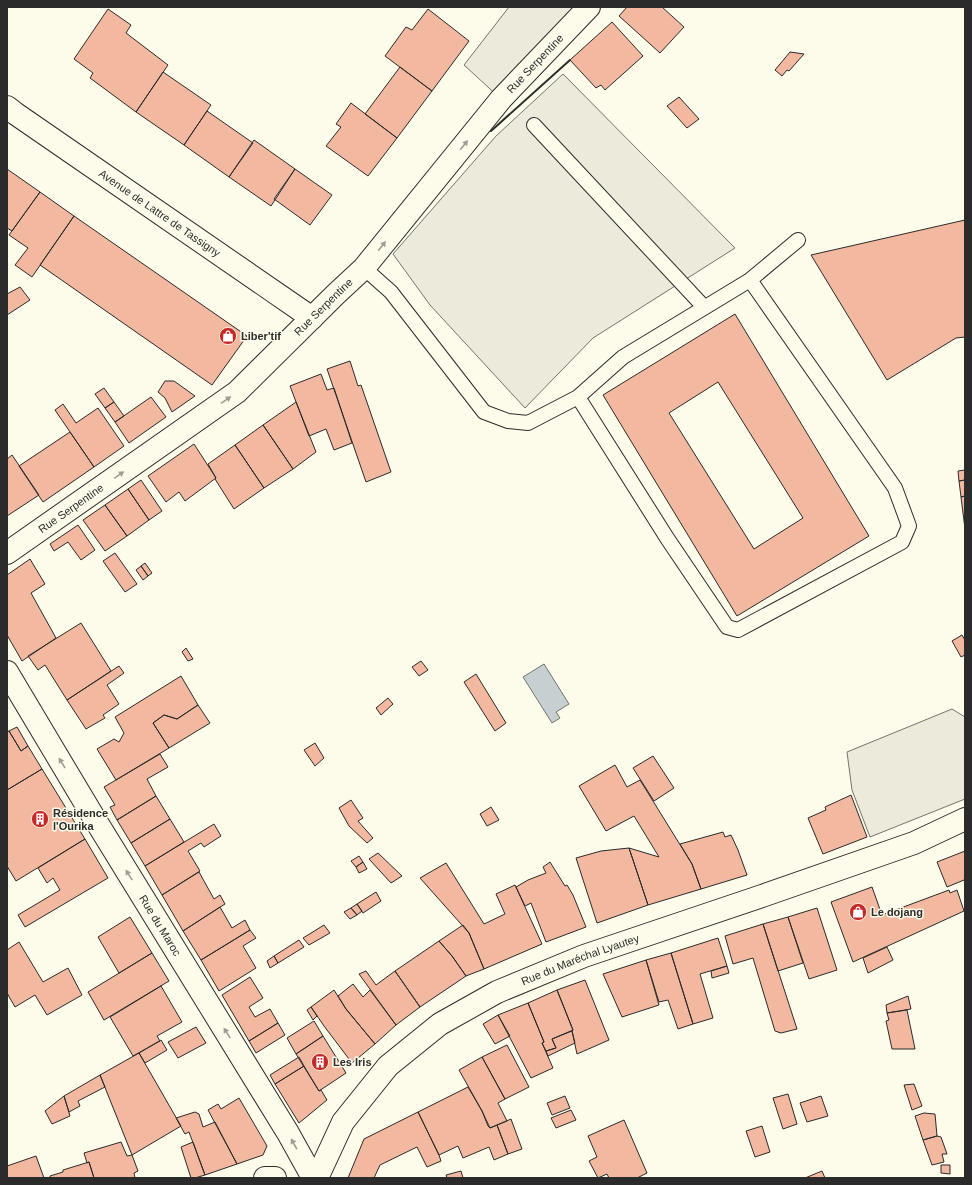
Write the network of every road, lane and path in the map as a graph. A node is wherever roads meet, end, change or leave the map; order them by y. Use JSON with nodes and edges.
{"nodes":[{"id":1,"x":589,"y":7,"type":"edge"},
{"id":2,"x":7,"y":107,"type":"edge"},
{"id":3,"x":534,"y":125,"type":"dead end"},
{"id":4,"x":798,"y":240,"type":"dead end"},
{"id":5,"x":364,"y":268,"type":"junction"},
{"id":6,"x":750,"y":280,"type":"junction"},
{"id":7,"x":704,"y":308,"type":"junction"},
{"id":8,"x":312,"y":318,"type":"junction"},
{"id":9,"x":578,"y":398,"type":"junction"},
{"id":10,"x":7,"y":553,"type":"edge"},
{"id":11,"x":7,"y":672,"type":"edge"},
{"id":12,"x":965,"y":819,"type":"edge"},
{"id":13,"x":965,"y":832,"type":"edge"},
{"id":14,"x":914,"y":843,"type":"junction"},
{"id":15,"x":266,"y":1178,"type":"edge"},
{"id":16,"x":275,"y":1178,"type":"edge"},
{"id":17,"x":313,"y":1178,"type":"edge"},
{"id":18,"x":317,"y":1178,"type":"edge"}],
"edges":[{"from":5,"to":1,"type":"street","name":"Rue Serpentine","one_way":true},
{"from":2,"to":8,"type":"street","name":"Avenue de Lattre de Tassigny"},
{"from":3,"to":7,"type":"lane"},
{"from":4,"to":6,"type":"lane"},
{"from":5,"to":8,"type":"street","name":"Rue Serpentine"},
{"from":5,"to":9,"type":"lane"},
{"from":6,"to":7,"type":"lane"},
{"from":6,"to":9,"type":"lane"},
{"from":7,"to":9,"type":"lane"},
{"from":10,"to":8,"type":"street","name":"Rue Serpentine","one_way":true},
{"from":17,"to":11,"type":"street","name":"Rue du Maroc","one_way":true},
{"from":12,"to":14,"type":"street","name":"Rue du Maréchal Lyautey"},
{"from":13,"to":14,"type":"street","name":"Rue du Maréchal Lyautey"},
{"from":14,"to":18,"type":"street","name":"Rue du Maréchal Lyautey"},
{"from":15,"to":16,"type":"street"}]}
